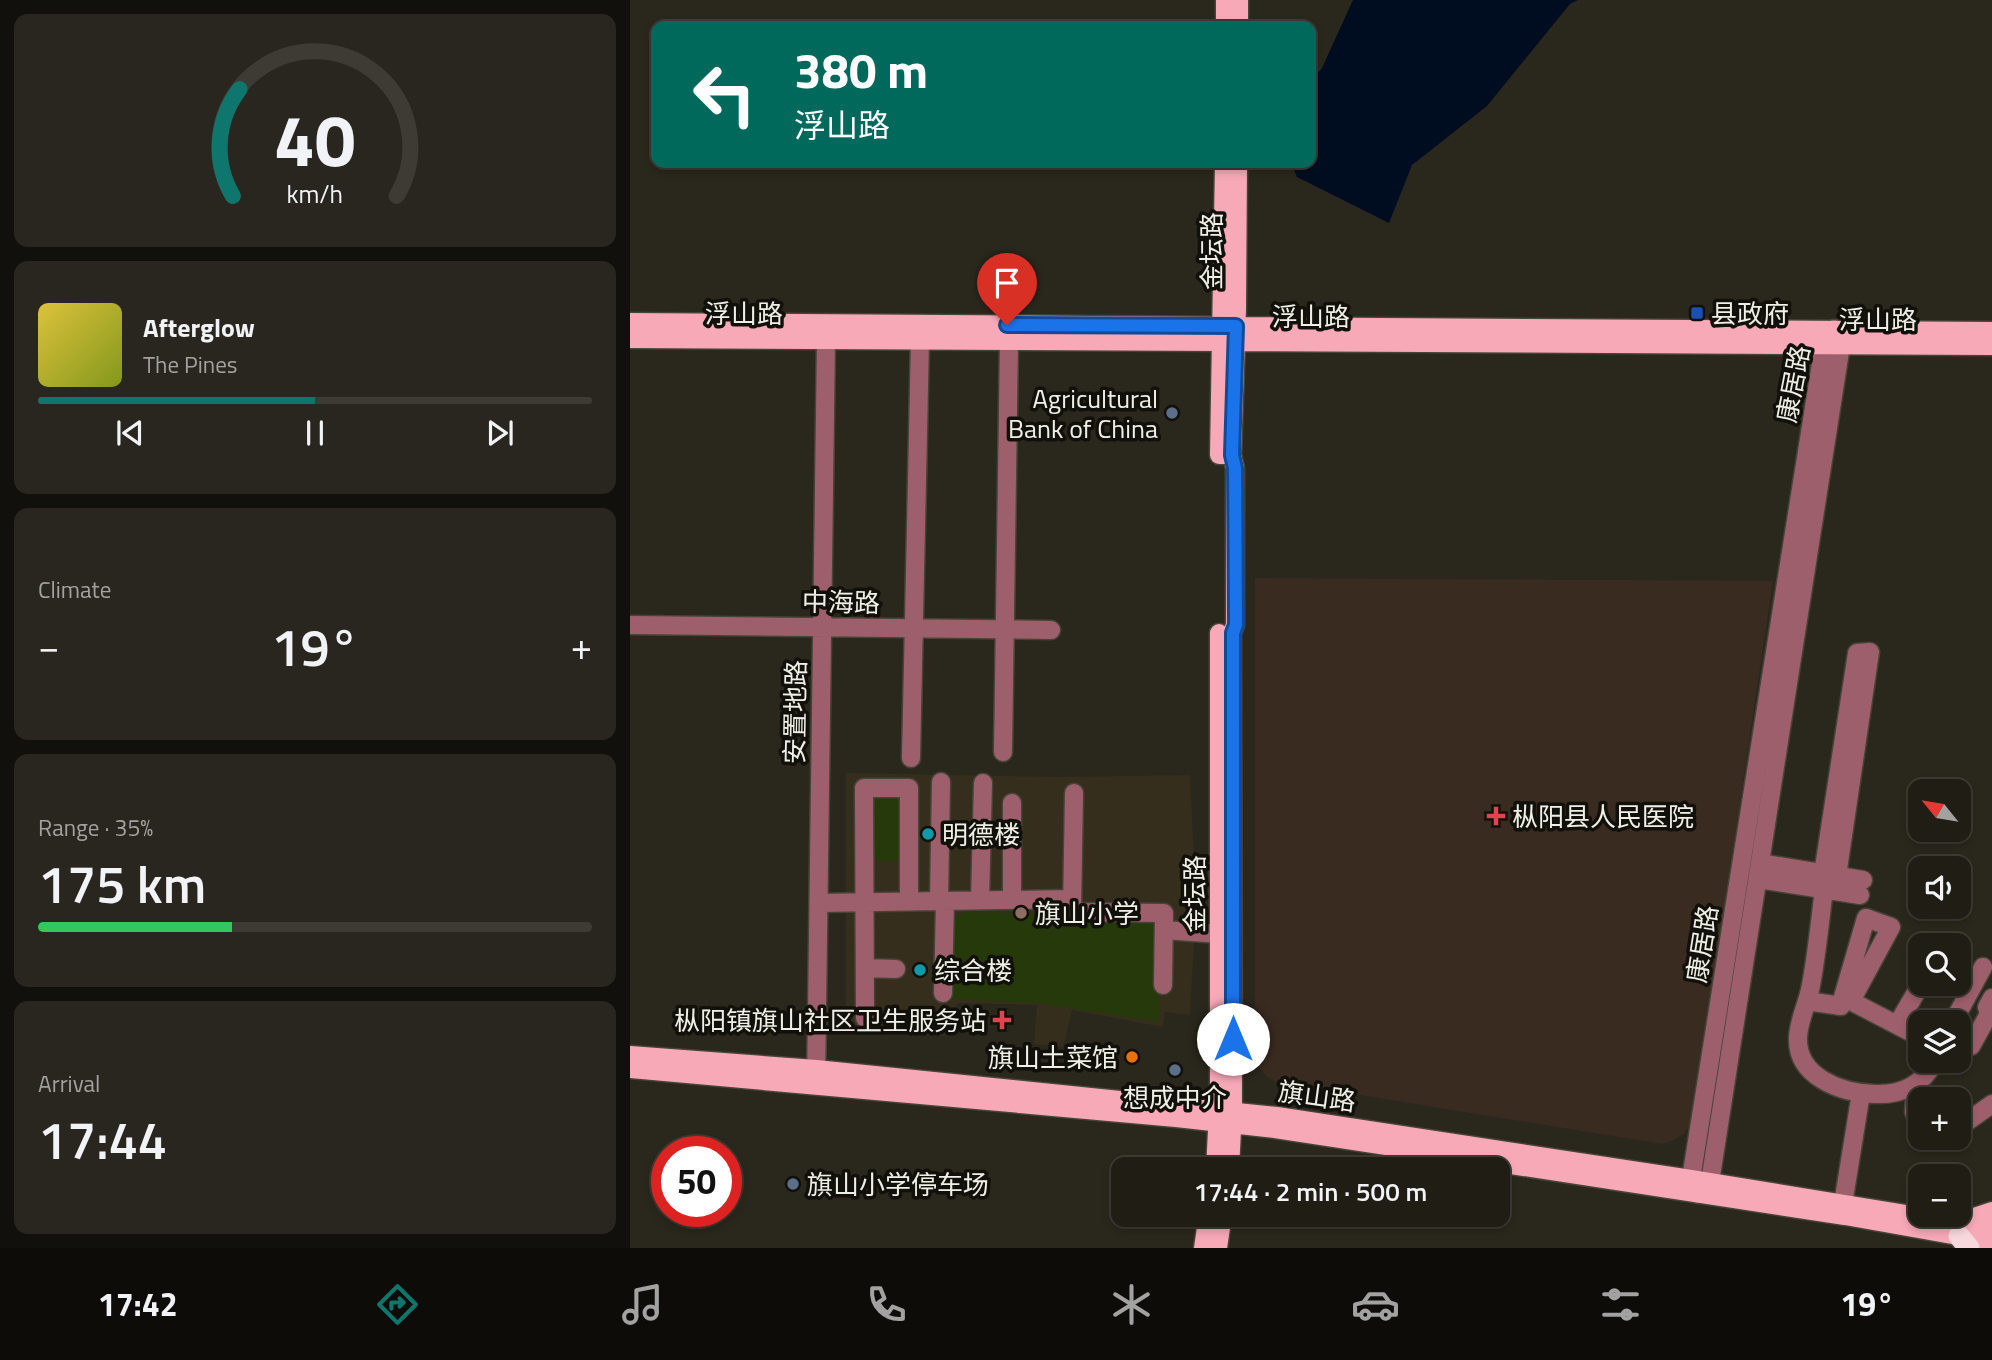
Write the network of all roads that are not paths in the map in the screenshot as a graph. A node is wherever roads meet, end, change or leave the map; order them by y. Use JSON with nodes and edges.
{"nodes":[{"id":1,"x":1225,"y":0,"type":"edge"},
{"id":2,"x":1239,"y":0,"type":"edge"},
{"id":3,"x":1225,"y":21,"type":"edge"},
{"id":4,"x":1238,"y":21,"type":"edge"},
{"id":5,"x":1224,"y":168,"type":"edge"},
{"id":6,"x":1238,"y":168,"type":"edge"},
{"id":7,"x":630,"y":322,"type":"edge"},
{"id":8,"x":1992,"y":331,"type":"edge"},
{"id":9,"x":1229,"y":334,"type":"junction"},
{"id":10,"x":630,"y":339,"type":"edge"},
{"id":11,"x":826,"y":340,"type":"junction"},
{"id":12,"x":1009,"y":340,"type":"junction"},
{"id":13,"x":1833,"y":340,"type":"junction"},
{"id":14,"x":920,"y":341,"type":"junction"},
{"id":15,"x":1992,"y":346,"type":"edge"},
{"id":16,"x":630,"y":625,"type":"edge"},
{"id":17,"x":822,"y":628,"type":"junction"},
{"id":18,"x":914,"y":629,"type":"junction"},
{"id":19,"x":1005,"y":630,"type":"junction"},
{"id":20,"x":1051,"y":631,"type":"dead end"},
{"id":21,"x":1226,"y":633,"type":"junction"},
{"id":22,"x":1856,"y":704,"type":"dead end"},
{"id":23,"x":1003,"y":752,"type":"dead end"},
{"id":24,"x":911,"y":758,"type":"dead end"},
{"id":25,"x":940,"y":782,"type":"dead end"},
{"id":26,"x":983,"y":783,"type":"dead end"},
{"id":27,"x":1074,"y":793,"type":"dead end"},
{"id":28,"x":1012,"y":803,"type":"dead end"},
{"id":29,"x":1759,"y":871,"type":"junction"},
{"id":30,"x":1830,"y":881,"type":"junction"},
{"id":31,"x":1861,"y":888,"type":"dead end"},
{"id":32,"x":1072,"y":899,"type":"junction"},
{"id":33,"x":980,"y":900,"type":"junction"},
{"id":34,"x":1012,"y":900,"type":"junction"},
{"id":35,"x":909,"y":901,"type":"junction"},
{"id":36,"x":942,"y":901,"type":"junction"},
{"id":37,"x":865,"y":902,"type":"junction"},
{"id":38,"x":818,"y":903,"type":"junction"},
{"id":39,"x":1164,"y":930,"type":"junction"},
{"id":40,"x":1220,"y":934,"type":"junction"},
{"id":41,"x":1983,"y":967,"type":"dead end"},
{"id":42,"x":865,"y":968,"type":"junction"},
{"id":43,"x":896,"y":969,"type":"dead end"},
{"id":44,"x":1163,"y":985,"type":"dead end"},
{"id":45,"x":943,"y":993,"type":"dead end"},
{"id":46,"x":1914,"y":996,"type":"edge"},
{"id":47,"x":1992,"y":998,"type":"edge"},
{"id":48,"x":1807,"y":1001,"type":"junction"},
{"id":49,"x":1960,"y":1010,"type":"edge"},
{"id":50,"x":865,"y":1018,"type":"dead end"},
{"id":51,"x":1897,"y":1025,"type":"junction"},
{"id":52,"x":1908,"y":1031,"type":"edge"},
{"id":53,"x":1971,"y":1046,"type":"edge"},
{"id":54,"x":630,"y":1055,"type":"edge"},
{"id":55,"x":630,"y":1069,"type":"edge"},
{"id":56,"x":1928,"y":1073,"type":"edge"},
{"id":57,"x":816,"y":1077,"type":"junction"},
{"id":58,"x":1916,"y":1085,"type":"joint"},
{"id":59,"x":1861,"y":1093,"type":"junction"},
{"id":60,"x":1992,"y":1104,"type":"edge"},
{"id":61,"x":1226,"y":1117,"type":"junction"},
{"id":62,"x":1971,"y":1119,"type":"edge"},
{"id":63,"x":1218,"y":1157,"type":"edge"},
{"id":64,"x":1229,"y":1157,"type":"edge"},
{"id":65,"x":1700,"y":1185,"type":"junction"},
{"id":66,"x":1843,"y":1204,"type":"junction"},
{"id":67,"x":1992,"y":1211,"type":"edge"},
{"id":68,"x":1206,"y":1227,"type":"edge"},
{"id":69,"x":1221,"y":1227,"type":"edge"},
{"id":70,"x":1992,"y":1228,"type":"edge"},
{"id":71,"x":1961,"y":1235,"type":"edge"},
{"id":72,"x":1992,"y":1242,"type":"edge"},
{"id":73,"x":1203,"y":1248,"type":"edge"},
{"id":74,"x":1218,"y":1248,"type":"edge"}],
"edges":[{"from":1,"to":3,"type":"main road"},
{"from":2,"to":4,"type":"main road"},
{"from":5,"to":9,"type":"main road","name":"金坛路"},
{"from":6,"to":9,"type":"main road","name":"金坛路"},
{"from":7,"to":9,"type":"main road","name":"浮山路"},
{"from":8,"to":13,"type":"main road","name":"浮山路"},
{"from":9,"to":12,"type":"main road","name":"浮山路"},
{"from":9,"to":13,"type":"main road","name":"浮山路"},
{"from":9,"to":21,"type":"main road","name":"金坛路"},
{"from":10,"to":11,"type":"main road","name":"浮山路"},
{"from":11,"to":14,"type":"main road","name":"浮山路"},
{"from":11,"to":17,"type":"street","name":"安置地路"},
{"from":12,"to":14,"type":"main road","name":"浮山路"},
{"from":12,"to":19,"type":"street"},
{"from":13,"to":15,"type":"main road","name":"浮山路"},
{"from":13,"to":29,"type":"street","name":"康居路"},
{"from":13,"to":65,"type":"street","name":"康居路"},
{"from":14,"to":18,"type":"street"},
{"from":16,"to":17,"type":"street","name":"中海路"},
{"from":17,"to":18,"type":"street","name":"中海路"},
{"from":17,"to":38,"type":"street","name":"安置地路"},
{"from":18,"to":19,"type":"street","name":"中海路"},
{"from":18,"to":24,"type":"street"},
{"from":19,"to":20,"type":"street","name":"中海路"},
{"from":19,"to":23,"type":"street"},
{"from":21,"to":40,"type":"main road","name":"金坛路"},
{"from":21,"to":61,"type":"main road","name":"金坛路"},
{"from":22,"to":30,"type":"street"},
{"from":25,"to":36,"type":"street"},
{"from":26,"to":33,"type":"street"},
{"from":27,"to":32,"type":"street"},
{"from":28,"to":34,"type":"street"},
{"from":29,"to":30,"type":"street"},
{"from":29,"to":65,"type":"street","name":"康居路"},
{"from":30,"to":31,"type":"street"},
{"from":30,"to":48,"type":"street"},
{"from":32,"to":34,"type":"street"},
{"from":32,"to":39,"type":"street"},
{"from":33,"to":34,"type":"street"},
{"from":33,"to":36,"type":"street"},
{"from":35,"to":36,"type":"street"},
{"from":35,"to":37,"type":"street"},
{"from":35,"to":37,"type":"street"},
{"from":36,"to":45,"type":"street"},
{"from":37,"to":38,"type":"street"},
{"from":37,"to":42,"type":"street"},
{"from":38,"to":57,"type":"street","name":"安置地路"},
{"from":39,"to":40,"type":"street"},
{"from":39,"to":44,"type":"street"},
{"from":40,"to":61,"type":"main road","name":"金坛路"},
{"from":41,"to":49,"type":"street"},
{"from":42,"to":43,"type":"street"},
{"from":42,"to":50,"type":"street"},
{"from":46,"to":51,"type":"street"},
{"from":47,"to":53,"type":"street"},
{"from":48,"to":51,"type":"street"},
{"from":48,"to":59,"type":"street"},
{"from":51,"to":52,"type":"street"},
{"from":54,"to":57,"type":"main road","name":"旗山路"},
{"from":55,"to":57,"type":"main road","name":"旗山路"},
{"from":56,"to":58,"type":"street"},
{"from":57,"to":61,"type":"main road","name":"旗山路"},
{"from":58,"to":59,"type":"street"},
{"from":59,"to":66,"type":"street"},
{"from":60,"to":62,"type":"street"},
{"from":61,"to":63,"type":"main road","name":"金坛路"},
{"from":61,"to":64,"type":"main road","name":"金坛路"},
{"from":61,"to":65,"type":"main road","name":"旗山路"},
{"from":65,"to":66,"type":"main road","name":"旗山路"},
{"from":65,"to":71,"type":"main road","name":"旗山路"},
{"from":66,"to":71,"type":"main road","name":"旗山路"},
{"from":67,"to":71,"type":"main road"},
{"from":68,"to":73,"type":"main road"},
{"from":69,"to":74,"type":"main road"},
{"from":70,"to":71,"type":"main road","name":"旗山路"},
{"from":71,"to":72,"type":"main road","name":"旗山路"}]}
